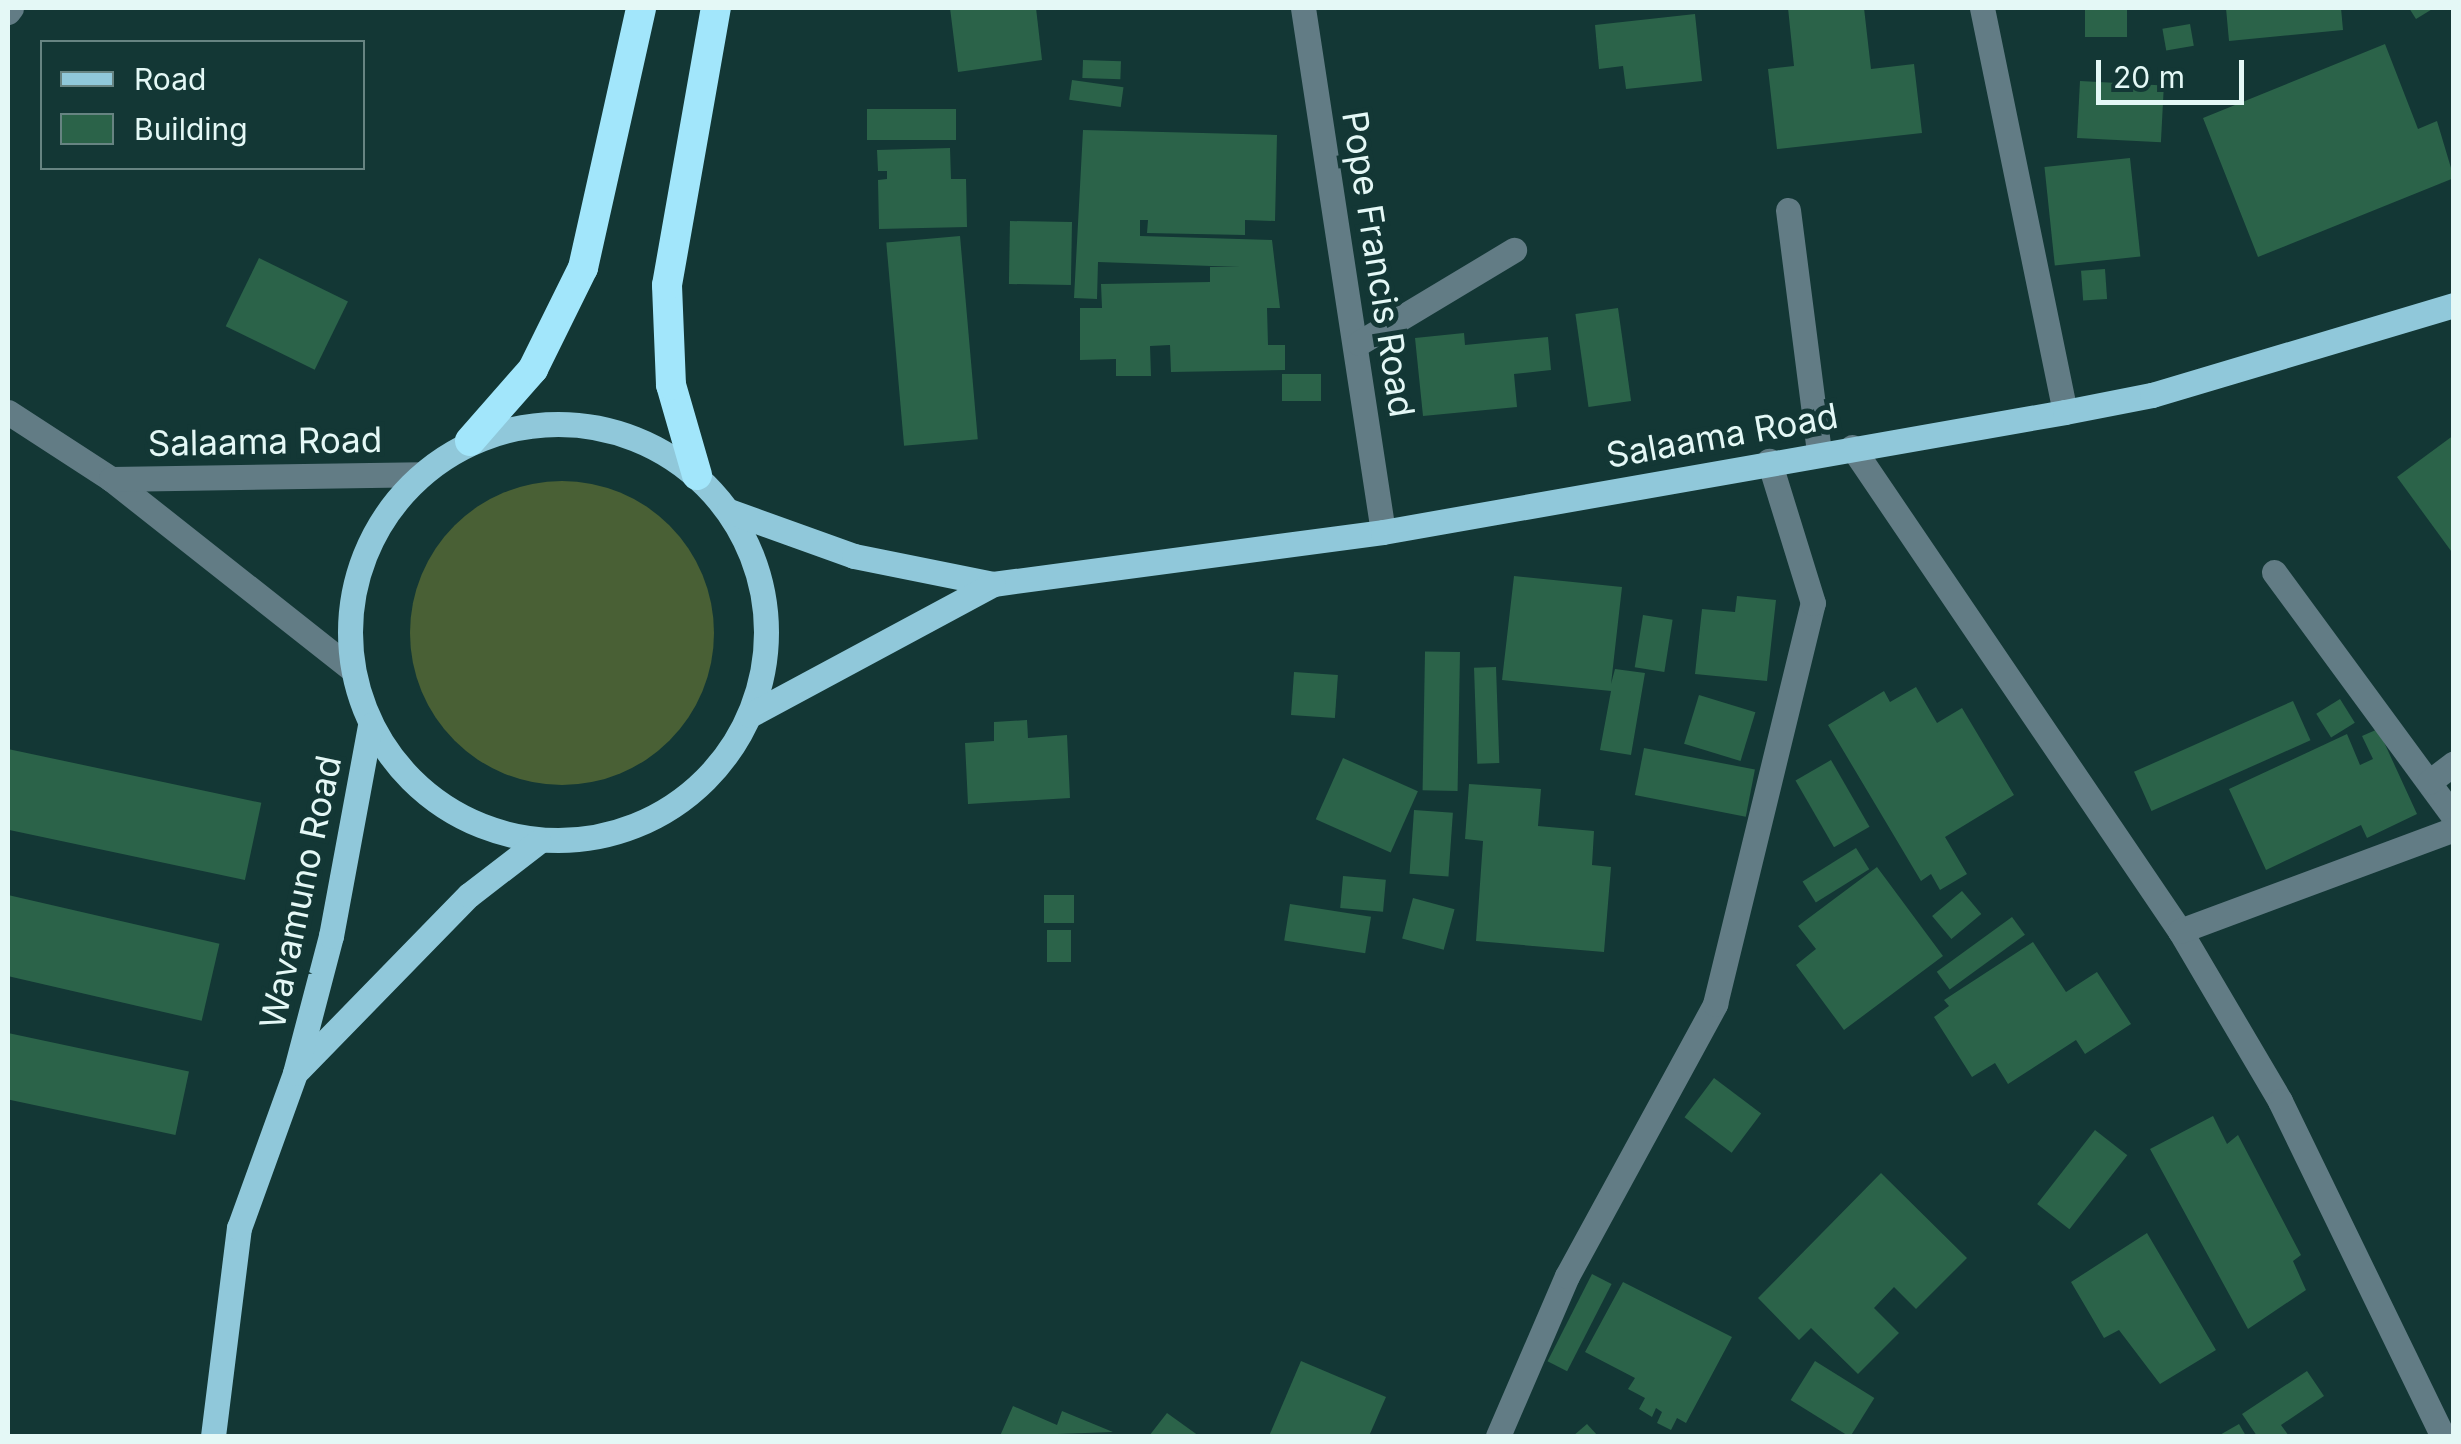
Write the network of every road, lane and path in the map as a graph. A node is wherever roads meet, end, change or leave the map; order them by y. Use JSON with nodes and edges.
{"nodes":[{"id":1,"x":641,"y":8,"type":"edge"},
{"id":2,"x":716,"y":8,"type":"edge"},
{"id":3,"x":1303,"y":8,"type":"edge"},
{"id":4,"x":1982,"y":8,"type":"edge"},
{"id":5,"x":1788,"y":210,"type":"dead end"},
{"id":6,"x":1514,"y":250,"type":"dead end"},
{"id":7,"x":2454,"y":306,"type":"edge"},
{"id":8,"x":1359,"y":343,"type":"junction"},
{"id":9,"x":8,"y":412,"type":"edge"},
{"id":10,"x":2066,"y":412,"type":"junction"},
{"id":11,"x":470,"y":442,"type":"junction"},
{"id":12,"x":1852,"y":447,"type":"junction"},
{"id":13,"x":1819,"y":452,"type":"junction"},
{"id":14,"x":1769,"y":461,"type":"junction"},
{"id":15,"x":420,"y":474,"type":"junction"},
{"id":16,"x":698,"y":475,"type":"junction"},
{"id":17,"x":111,"y":479,"type":"junction"},
{"id":18,"x":729,"y":511,"type":"junction"},
{"id":19,"x":1383,"y":532,"type":"junction"},
{"id":20,"x":2274,"y":572,"type":"dead end"},
{"id":21,"x":993,"y":584,"type":"junction"},
{"id":22,"x":352,"y":669,"type":"junction"},
{"id":23,"x":750,"y":715,"type":"junction"},
{"id":24,"x":370,"y":726,"type":"junction"},
{"id":25,"x":2454,"y":763,"type":"edge"},
{"id":26,"x":2428,"y":782,"type":"junction"},
{"id":27,"x":2454,"y":817,"type":"edge"},
{"id":28,"x":2454,"y":828,"type":"edge"},
{"id":29,"x":539,"y":840,"type":"junction"},
{"id":30,"x":2180,"y":931,"type":"junction"},
{"id":31,"x":295,"y":1073,"type":"junction"},
{"id":32,"x":213,"y":1436,"type":"edge"},
{"id":33,"x":1498,"y":1436,"type":"edge"},
{"id":34,"x":2443,"y":1436,"type":"edge"}],
"edges":[{"from":1,"to":11,"type":"highway"},
{"from":2,"to":16,"type":"highway"},
{"from":3,"to":8,"type":"street","name":"Pope Francis Road"},
{"from":4,"to":10,"type":"street"},
{"from":5,"to":13,"type":"street"},
{"from":6,"to":8,"type":"street"},
{"from":7,"to":10,"type":"main road","name":"Salaama Road"},
{"from":8,"to":19,"type":"street","name":"Pope Francis Road"},
{"from":9,"to":17,"type":"street","name":"Salaama Road"},
{"from":10,"to":12,"type":"main road","name":"Salaama Road"},
{"from":11,"to":15,"type":"main road"},
{"from":11,"to":16,"type":"main road"},
{"from":12,"to":13,"type":"main road","name":"Salaama Road"},
{"from":12,"to":30,"type":"street"},
{"from":13,"to":14,"type":"main road","name":"Salaama Road"},
{"from":14,"to":19,"type":"main road","name":"Salaama Road"},
{"from":14,"to":33,"type":"street"},
{"from":15,"to":17,"type":"street","name":"Salaama Road"},
{"from":15,"to":22,"type":"main road"},
{"from":16,"to":18,"type":"main road"},
{"from":17,"to":22,"type":"street","name":"Salaama Road"},
{"from":18,"to":21,"type":"main road","name":"Salaama Road"},
{"from":18,"to":23,"type":"main road"},
{"from":19,"to":21,"type":"main road","name":"Salaama Road"},
{"from":20,"to":26,"type":"street"},
{"from":21,"to":23,"type":"main road","name":"Salaama Road"},
{"from":22,"to":24,"type":"main road"},
{"from":23,"to":29,"type":"main road"},
{"from":24,"to":29,"type":"main road"},
{"from":24,"to":31,"type":"main road","name":"Wavamuno Road"},
{"from":25,"to":26,"type":"street"},
{"from":26,"to":27,"type":"street"},
{"from":28,"to":30,"type":"street"},
{"from":29,"to":31,"type":"main road","name":"Wavamuno Road"},
{"from":30,"to":34,"type":"street"},
{"from":31,"to":32,"type":"main road","name":"Wavamuno Road"}]}
